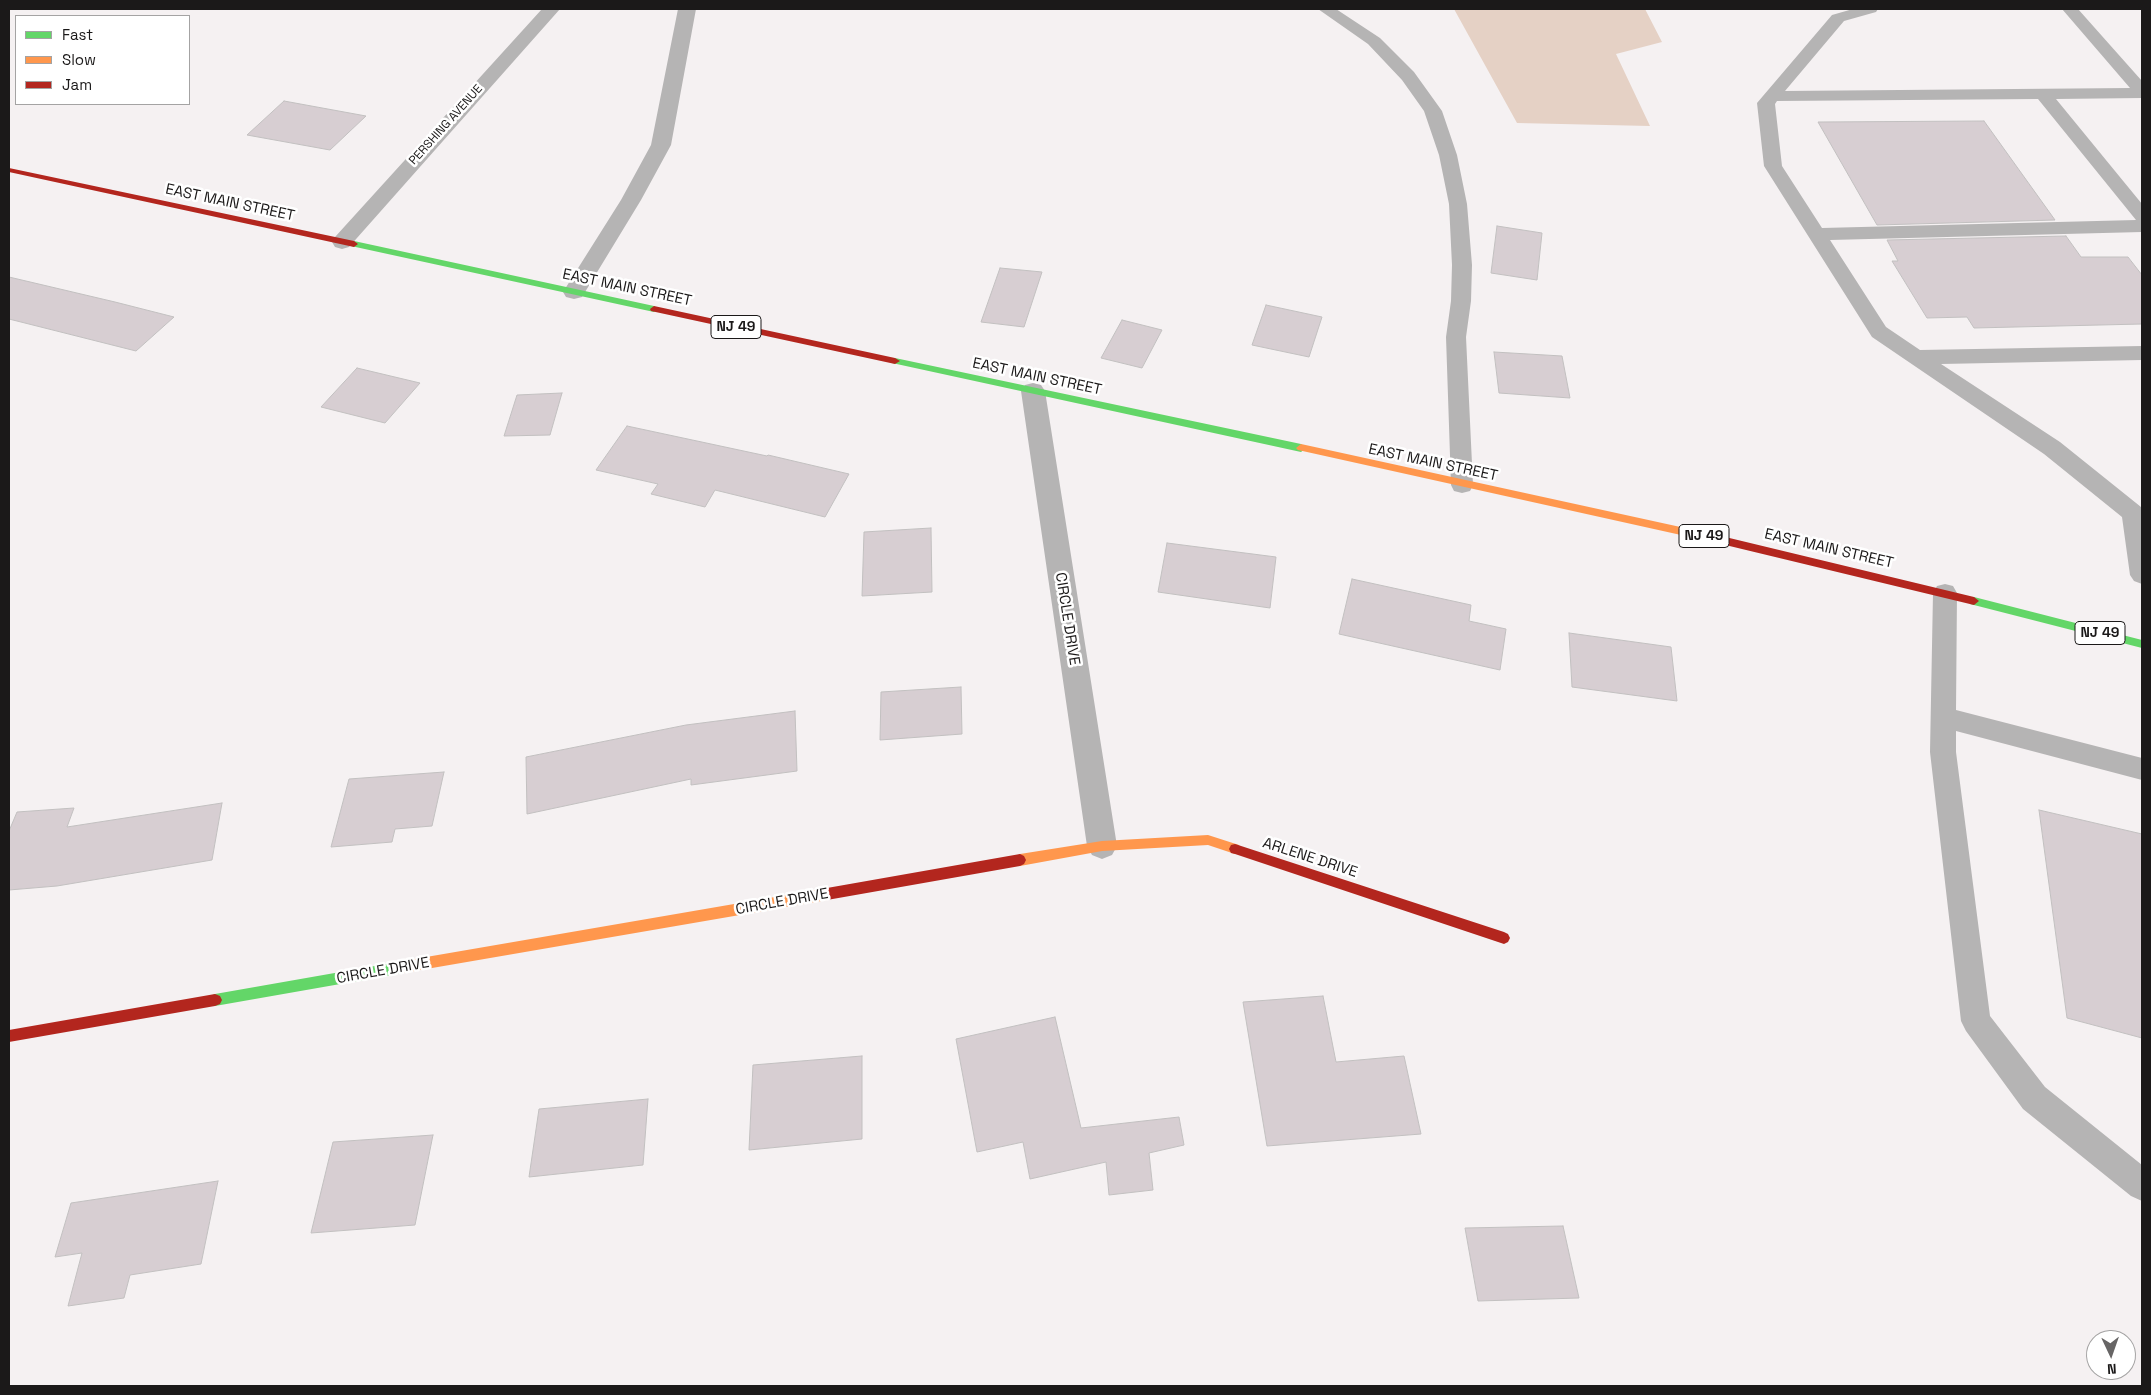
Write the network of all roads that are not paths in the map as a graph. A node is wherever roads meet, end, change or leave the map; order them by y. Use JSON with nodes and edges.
{"nodes":[{"id":1,"x":551,"y":9,"type":"edge"},
{"id":2,"x":687,"y":9,"type":"edge"},
{"id":3,"x":1326,"y":9,"type":"edge"},
{"id":4,"x":1870,"y":9,"type":"edge"},
{"id":5,"x":2070,"y":9,"type":"edge"},
{"id":6,"x":2142,"y":92,"type":"edge"},
{"id":7,"x":2043,"y":94,"type":"junction"},
{"id":8,"x":1772,"y":96,"type":"junction"},
{"id":9,"x":9,"y":170,"type":"edge"},
{"id":10,"x":2142,"y":216,"type":"edge"},
{"id":11,"x":2142,"y":226,"type":"edge"},
{"id":12,"x":1817,"y":234,"type":"junction"},
{"id":13,"x":342,"y":242,"type":"junction"},
{"id":14,"x":574,"y":292,"type":"junction"},
{"id":15,"x":2142,"y":353,"type":"edge"},
{"id":16,"x":1916,"y":356,"type":"junction"},
{"id":17,"x":1033,"y":391,"type":"junction"},
{"id":18,"x":1462,"y":485,"type":"junction"},
{"id":19,"x":2142,"y":575,"type":"edge"},
{"id":20,"x":1945,"y":593,"type":"junction"},
{"id":21,"x":2057,"y":622,"type":"junction"},
{"id":22,"x":2142,"y":632,"type":"edge"},
{"id":23,"x":2142,"y":644,"type":"edge"},
{"id":24,"x":1943,"y":717,"type":"junction"},
{"id":25,"x":2142,"y":769,"type":"edge"},
{"id":26,"x":1102,"y":846,"type":"junction"},
{"id":27,"x":1504,"y":938,"type":"dead end"},
{"id":28,"x":9,"y":1036,"type":"edge"},
{"id":29,"x":2142,"y":1185,"type":"edge"}],
"edges":[{"from":1,"to":13,"type":"street","name":"PERSHING AVENUE"},
{"from":2,"to":14,"type":"street"},
{"from":3,"to":18,"type":"lane"},
{"from":4,"to":8,"type":"lane"},
{"from":5,"to":6,"type":"lane"},
{"from":6,"to":7,"type":"lane"},
{"from":7,"to":8,"type":"lane"},
{"from":7,"to":10,"type":"lane"},
{"from":8,"to":12,"type":"lane"},
{"from":9,"to":13,"type":"main road","name":"EAST MAIN STREET","number":"NJ 49"},
{"from":11,"to":12,"type":"lane"},
{"from":12,"to":16,"type":"lane"},
{"from":13,"to":14,"type":"main road","name":"EAST MAIN STREET","number":"NJ 49"},
{"from":14,"to":17,"type":"main road","name":"EAST MAIN STREET","number":"NJ 49"},
{"from":15,"to":16,"type":"lane"},
{"from":16,"to":19,"type":"lane"},
{"from":17,"to":18,"type":"main road","name":"EAST MAIN STREET","number":"NJ 49"},
{"from":17,"to":26,"type":"street","name":"CIRCLE DRIVE"},
{"from":18,"to":20,"type":"main road","name":"EAST MAIN STREET","number":"NJ 49"},
{"from":20,"to":21,"type":"main road","name":"EAST MAIN STREET","number":"NJ 49"},
{"from":20,"to":24,"type":"lane"},
{"from":21,"to":22,"type":"main road","name":"EAST MAIN STREET","number":"NJ 49"},
{"from":21,"to":23,"type":"main road","name":"EAST MAIN STREET","number":"NJ 49"},
{"from":24,"to":25,"type":"lane"},
{"from":24,"to":29,"type":"lane"},
{"from":26,"to":27,"type":"main road","name":"ARLENE DRIVE"},
{"from":26,"to":28,"type":"main road","name":"CIRCLE DRIVE"}]}
